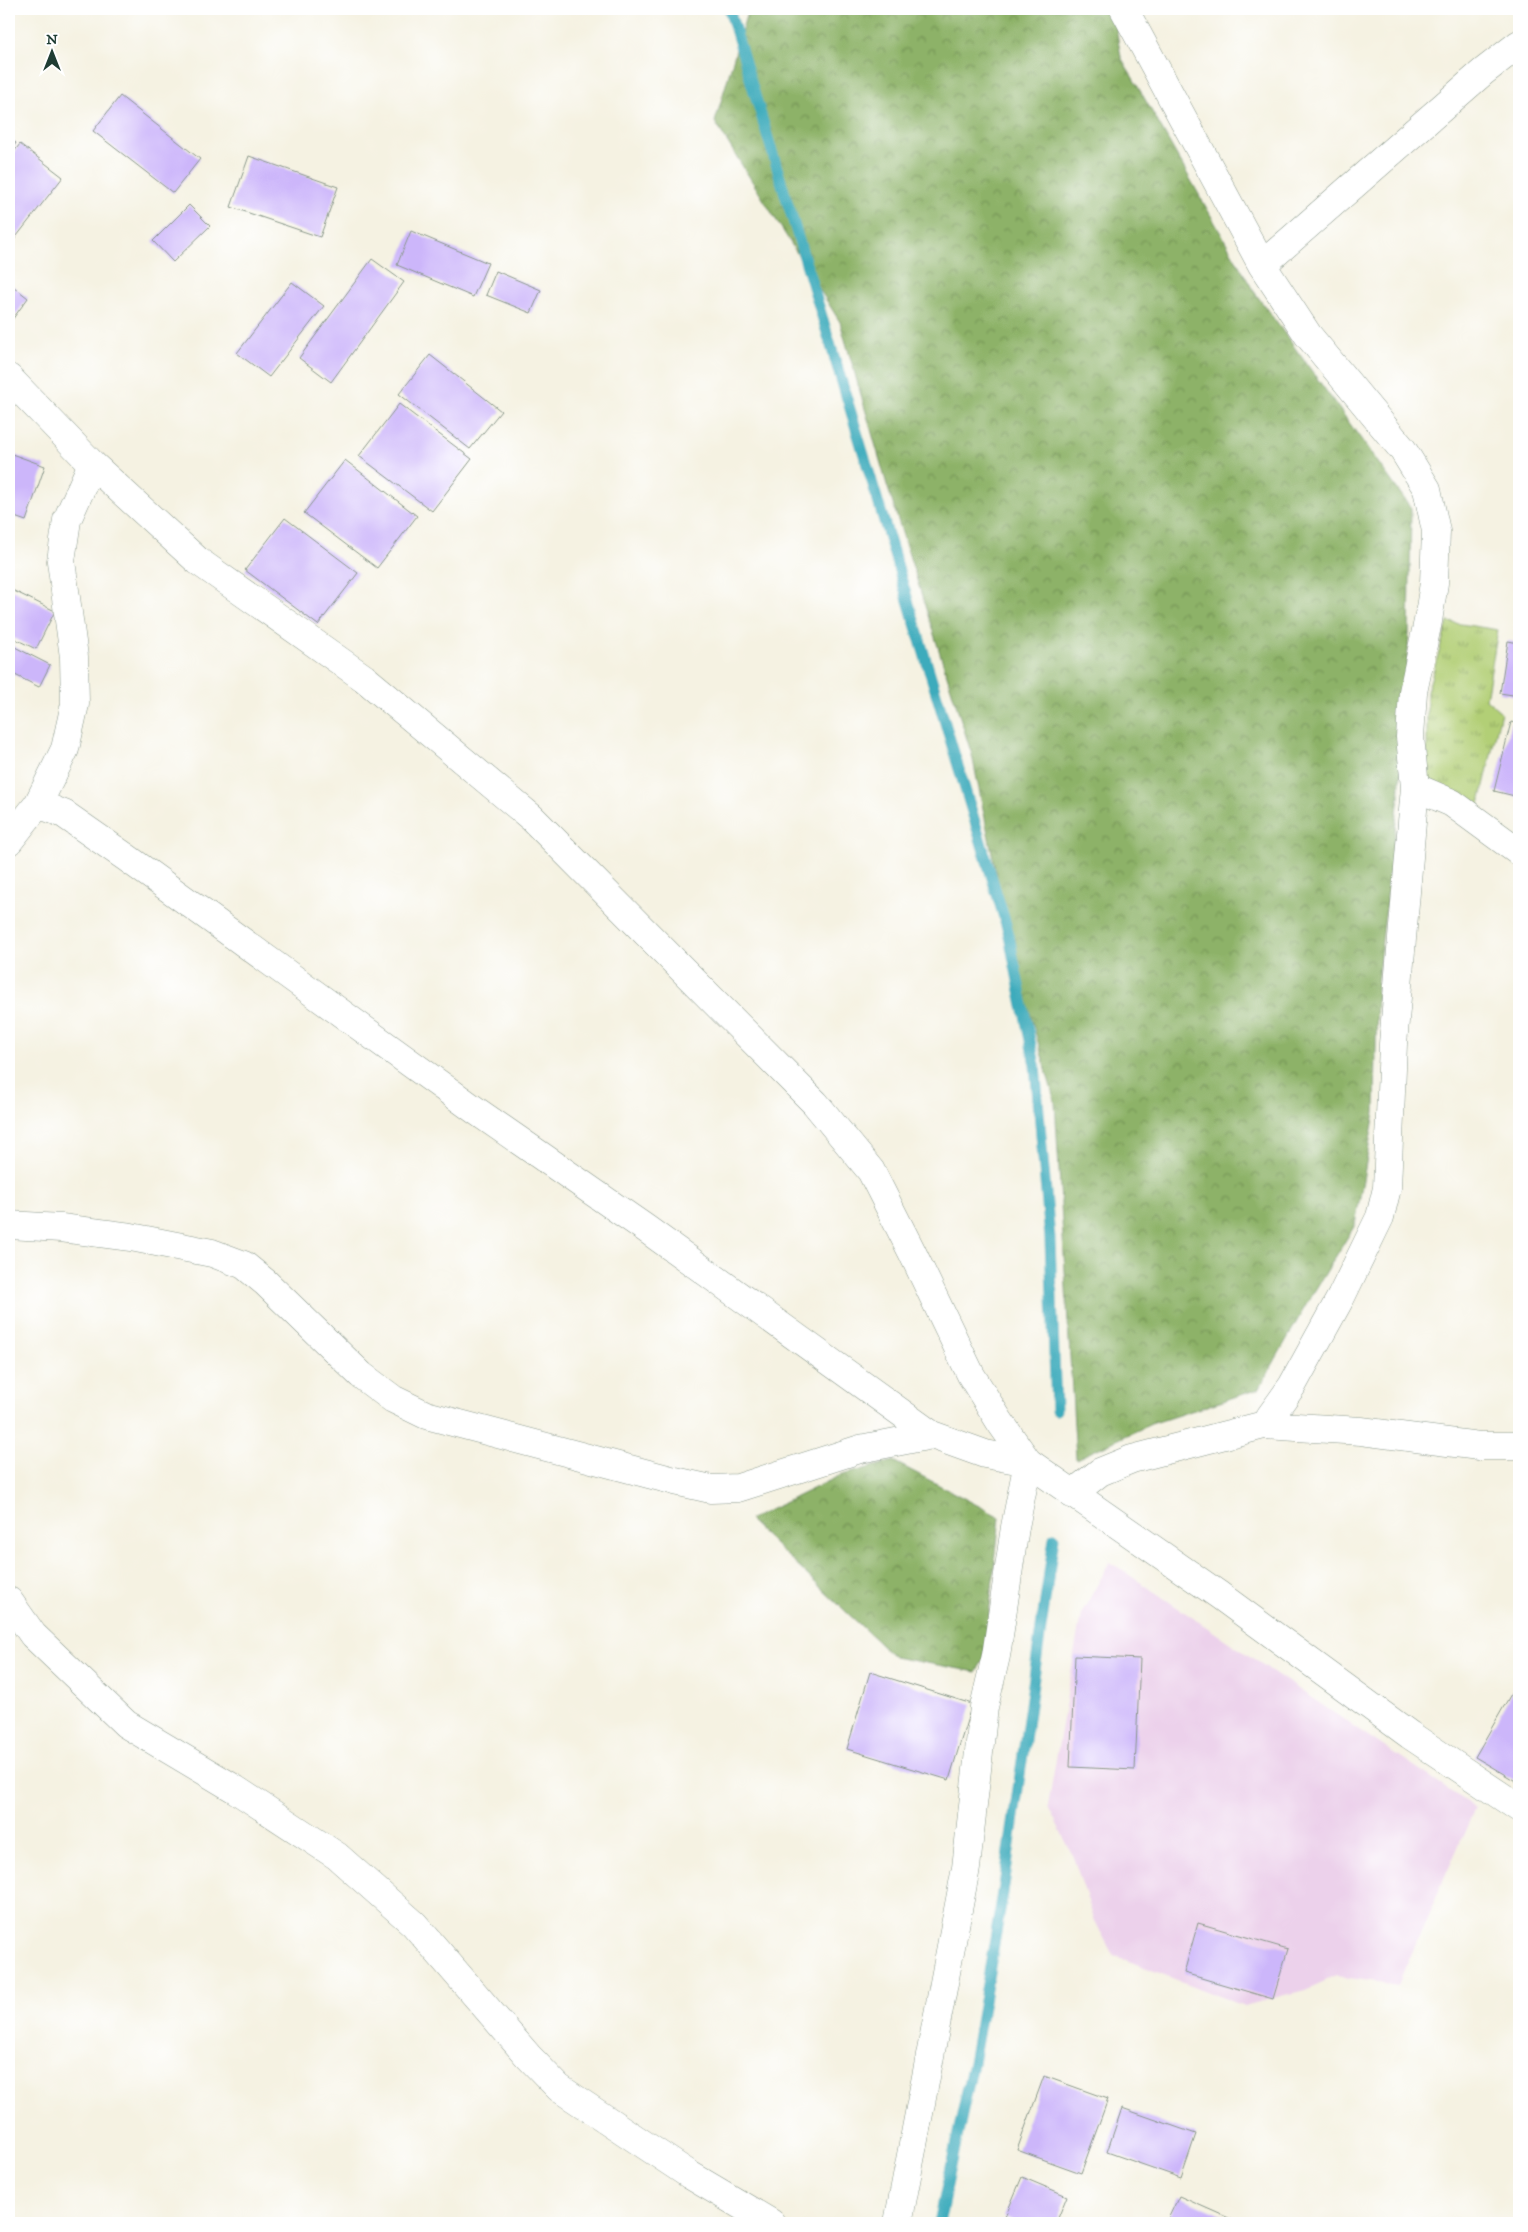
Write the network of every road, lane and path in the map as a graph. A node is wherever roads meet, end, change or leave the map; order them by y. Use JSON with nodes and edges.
{"nodes":[{"id":1,"x":1124,"y":9,"type":"edge"},
{"id":2,"x":1519,"y":44,"type":"edge"},
{"id":3,"x":1262,"y":265,"type":"junction"},
{"id":4,"x":9,"y":378,"type":"edge"},
{"id":5,"x":92,"y":464,"type":"junction"},
{"id":6,"x":1415,"y":787,"type":"junction"},
{"id":7,"x":38,"y":804,"type":"junction"},
{"id":8,"x":9,"y":841,"type":"edge"},
{"id":9,"x":1519,"y":852,"type":"edge"},
{"id":10,"x":9,"y":1225,"type":"edge"},
{"id":11,"x":1264,"y":1426,"type":"junction"},
{"id":12,"x":932,"y":1435,"type":"junction"},
{"id":13,"x":1519,"y":1446,"type":"edge"},
{"id":14,"x":1028,"y":1462,"type":"junction"},
{"id":15,"x":1072,"y":1494,"type":"junction"},
{"id":16,"x":9,"y":1601,"type":"edge"},
{"id":17,"x":1519,"y":1808,"type":"edge"},
{"id":18,"x":771,"y":2223,"type":"edge"},
{"id":19,"x":898,"y":2223,"type":"edge"}],
"edges":[{"from":1,"to":3,"type":"street"},
{"from":2,"to":3,"type":"street"},
{"from":3,"to":6,"type":"street"},
{"from":4,"to":5,"type":"street"},
{"from":5,"to":7,"type":"street"},
{"from":5,"to":14,"type":"street"},
{"from":6,"to":9,"type":"street"},
{"from":6,"to":11,"type":"street"},
{"from":7,"to":8,"type":"street"},
{"from":7,"to":12,"type":"street"},
{"from":10,"to":12,"type":"street"},
{"from":11,"to":13,"type":"street"},
{"from":11,"to":15,"type":"street"},
{"from":12,"to":14,"type":"street"},
{"from":14,"to":15,"type":"street"},
{"from":14,"to":19,"type":"street"},
{"from":15,"to":17,"type":"street"},
{"from":16,"to":18,"type":"street"}]}
